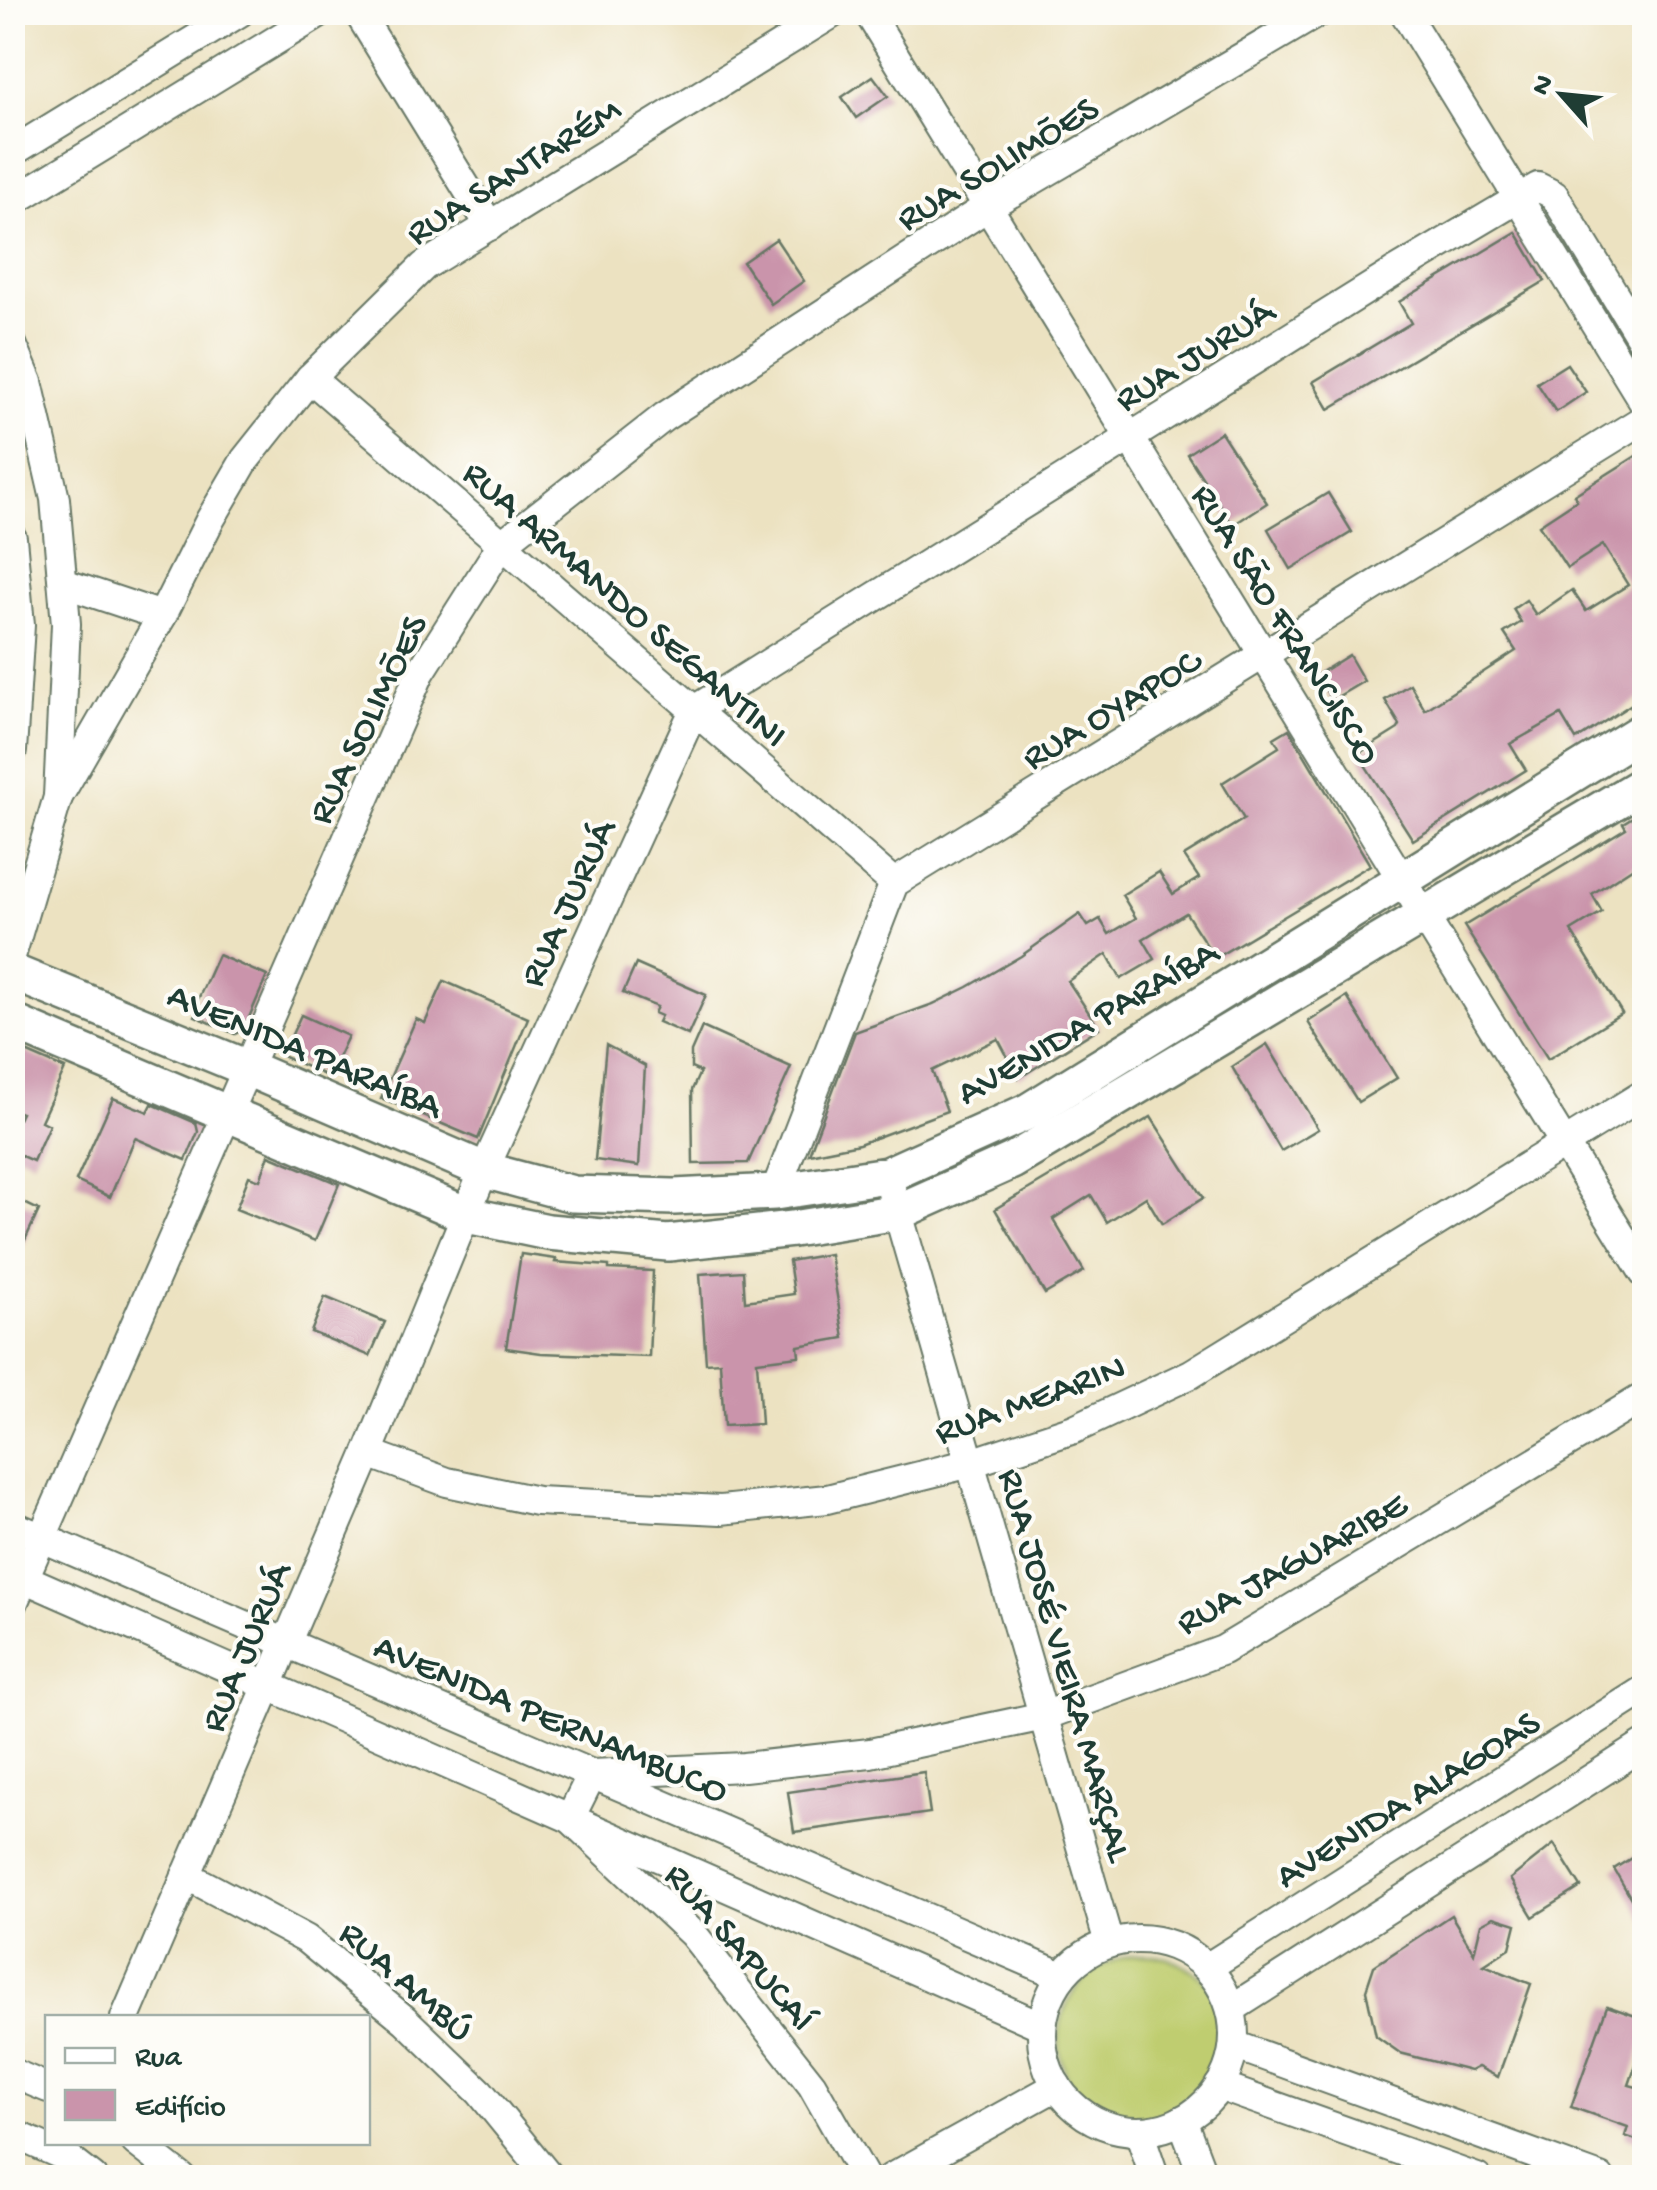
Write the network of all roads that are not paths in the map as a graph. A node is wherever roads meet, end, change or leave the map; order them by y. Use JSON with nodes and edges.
{"nodes":[{"id":1,"x":240,"y":12,"type":"edge"},
{"id":2,"x":322,"y":12,"type":"edge"},
{"id":3,"x":358,"y":12,"type":"edge"},
{"id":4,"x":834,"y":12,"type":"edge"},
{"id":5,"x":868,"y":12,"type":"edge"},
{"id":6,"x":1320,"y":12,"type":"edge"},
{"id":7,"x":1404,"y":12,"type":"edge"},
{"id":8,"x":12,"y":152,"type":"edge"},
{"id":9,"x":1516,"y":197,"type":"junction"},
{"id":10,"x":12,"y":202,"type":"edge"},
{"id":11,"x":987,"y":207,"type":"junction"},
{"id":12,"x":490,"y":226,"type":"junction"},
{"id":13,"x":12,"y":344,"type":"edge"},
{"id":14,"x":1644,"y":344,"type":"edge"},
{"id":15,"x":310,"y":378,"type":"junction"},
{"id":16,"x":1644,"y":403,"type":"edge"},
{"id":17,"x":1644,"y":419,"type":"edge"},
{"id":18,"x":1129,"y":437,"type":"junction"},
{"id":19,"x":12,"y":538,"type":"edge"},
{"id":20,"x":502,"y":544,"type":"junction"},
{"id":21,"x":63,"y":583,"type":"junction"},
{"id":22,"x":162,"y":616,"type":"junction"},
{"id":23,"x":1265,"y":656,"type":"junction"},
{"id":24,"x":694,"y":710,"type":"junction"},
{"id":25,"x":1644,"y":730,"type":"edge"},
{"id":26,"x":12,"y":752,"type":"edge"},
{"id":27,"x":1644,"y":784,"type":"edge"},
{"id":28,"x":58,"y":797,"type":"junction"},
{"id":29,"x":1402,"y":878,"type":"junction"},
{"id":30,"x":894,"y":883,"type":"junction"},
{"id":31,"x":1423,"y":914,"type":"junction"},
{"id":32,"x":12,"y":953,"type":"edge"},
{"id":33,"x":12,"y":972,"type":"edge"},
{"id":34,"x":12,"y":1022,"type":"edge"},
{"id":35,"x":1123,"y":1053,"type":"junction"},
{"id":36,"x":247,"y":1068,"type":"junction"},
{"id":37,"x":1143,"y":1084,"type":"junction"},
{"id":38,"x":1644,"y":1094,"type":"edge"},
{"id":39,"x":227,"y":1114,"type":"junction"},
{"id":40,"x":1565,"y":1144,"type":"junction"},
{"id":41,"x":484,"y":1170,"type":"junction"},
{"id":42,"x":887,"y":1175,"type":"junction"},
{"id":43,"x":774,"y":1192,"type":"junction"},
{"id":44,"x":898,"y":1212,"type":"junction"},
{"id":45,"x":466,"y":1214,"type":"junction"},
{"id":46,"x":1644,"y":1273,"type":"edge"},
{"id":47,"x":1644,"y":1398,"type":"edge"},
{"id":48,"x":368,"y":1453,"type":"junction"},
{"id":49,"x":970,"y":1464,"type":"junction"},
{"id":50,"x":12,"y":1526,"type":"edge"},
{"id":51,"x":42,"y":1538,"type":"junction"},
{"id":52,"x":19,"y":1576,"type":"edge"},
{"id":53,"x":12,"y":1606,"type":"edge"},
{"id":54,"x":286,"y":1642,"type":"junction"},
{"id":55,"x":267,"y":1685,"type":"junction"},
{"id":56,"x":1644,"y":1690,"type":"edge"},
{"id":57,"x":1044,"y":1716,"type":"junction"},
{"id":58,"x":1644,"y":1746,"type":"edge"},
{"id":59,"x":592,"y":1774,"type":"junction"},
{"id":60,"x":570,"y":1818,"type":"junction"},
{"id":61,"x":186,"y":1875,"type":"junction"},
{"id":62,"x":1109,"y":1942,"type":"junction"},
{"id":63,"x":1208,"y":1967,"type":"junction"},
{"id":64,"x":1062,"y":1976,"type":"junction"},
{"id":65,"x":1231,"y":2009,"type":"junction"},
{"id":66,"x":127,"y":2015,"type":"edge"},
{"id":67,"x":1042,"y":2026,"type":"junction"},
{"id":68,"x":1234,"y":2045,"type":"junction"},
{"id":69,"x":12,"y":2073,"type":"edge"},
{"id":70,"x":1057,"y":2086,"type":"junction"},
{"id":71,"x":1219,"y":2086,"type":"junction"},
{"id":72,"x":45,"y":2087,"type":"edge"},
{"id":73,"x":1182,"y":2120,"type":"junction"},
{"id":74,"x":1138,"y":2131,"type":"junction"},
{"id":75,"x":12,"y":2133,"type":"edge"},
{"id":76,"x":140,"y":2145,"type":"edge"},
{"id":77,"x":65,"y":2159,"type":"edge"},
{"id":78,"x":93,"y":2178,"type":"edge"},
{"id":79,"x":182,"y":2178,"type":"edge"},
{"id":80,"x":550,"y":2178,"type":"edge"},
{"id":81,"x":865,"y":2178,"type":"edge"},
{"id":82,"x":891,"y":2178,"type":"edge"},
{"id":83,"x":1155,"y":2178,"type":"edge"},
{"id":84,"x":1204,"y":2178,"type":"edge"},
{"id":85,"x":1477,"y":2178,"type":"edge"},
{"id":86,"x":1600,"y":2178,"type":"edge"}],
"edges":[{"from":1,"to":8,"type":"street"},
{"from":2,"to":10,"type":"street"},
{"from":3,"to":12,"type":"street"},
{"from":4,"to":12,"type":"street","name":"RUA SANTARÉM"},
{"from":5,"to":11,"type":"street","name":"RUA SÃO FRANCISCO"},
{"from":6,"to":11,"type":"street","name":"RUA SOLIMÕES"},
{"from":7,"to":9,"type":"street"},
{"from":9,"to":14,"type":"street"},
{"from":9,"to":16,"type":"street"},
{"from":9,"to":18,"type":"street","name":"RUA JURUÁ"},
{"from":11,"to":18,"type":"street","name":"RUA SÃO FRANCISCO"},
{"from":11,"to":20,"type":"street","name":"RUA SOLIMÕES"},
{"from":12,"to":15,"type":"street","name":"RUA SANTARÉM"},
{"from":13,"to":21,"type":"street"},
{"from":15,"to":20,"type":"street","name":"RUA ARMANDO SEGANTINI"},
{"from":15,"to":22,"type":"street","name":"RUA SANTARÉM"},
{"from":17,"to":23,"type":"street","name":"RUA OYAPOC"},
{"from":18,"to":23,"type":"street","name":"RUA SÃO FRANCISCO"},
{"from":18,"to":24,"type":"street","name":"RUA JURUÁ"},
{"from":19,"to":26,"type":"street"},
{"from":20,"to":24,"type":"street","name":"RUA ARMANDO SEGANTINI"},
{"from":20,"to":36,"type":"street","name":"RUA SOLIMÕES"},
{"from":21,"to":22,"type":"street"},
{"from":21,"to":28,"type":"street"},
{"from":22,"to":28,"type":"street","name":"RUA SANTARÉM"},
{"from":23,"to":29,"type":"street","name":"RUA SÃO FRANCISCO"},
{"from":23,"to":30,"type":"street","name":"RUA OYAPOC"},
{"from":24,"to":30,"type":"street","name":"RUA ARMANDO SEGANTINI"},
{"from":24,"to":41,"type":"street","name":"RUA JURUÁ"},
{"from":25,"to":29,"type":"main road","name":"AVENIDA PARAÍBA"},
{"from":27,"to":31,"type":"main road"},
{"from":28,"to":32,"type":"street"},
{"from":29,"to":31,"type":"street","name":"RUA SÃO FRANCISCO"},
{"from":29,"to":35,"type":"main road","name":"AVENIDA PARAÍBA"},
{"from":30,"to":43,"type":"street"},
{"from":31,"to":37,"type":"main road"},
{"from":31,"to":40,"type":"street","name":"RUA SÃO FRANCISCO"},
{"from":33,"to":36,"type":"main road","name":"AVENIDA PARAÍBA"},
{"from":34,"to":39,"type":"main road"},
{"from":35,"to":37,"type":"main road"},
{"from":35,"to":42,"type":"main road","name":"AVENIDA PARAÍBA"},
{"from":36,"to":39,"type":"street","name":"RUA SOLIMÕES"},
{"from":36,"to":41,"type":"main road","name":"AVENIDA PARAÍBA"},
{"from":37,"to":44,"type":"main road"},
{"from":38,"to":40,"type":"street","name":"RUA MEARIN"},
{"from":39,"to":45,"type":"main road"},
{"from":39,"to":51,"type":"street","name":"RUA SOLIMÕES"},
{"from":40,"to":46,"type":"street","name":"RUA SÃO FRANCISCO"},
{"from":40,"to":49,"type":"street","name":"RUA MEARIN"},
{"from":41,"to":43,"type":"main road","name":"AVENIDA PARAÍBA"},
{"from":41,"to":45,"type":"street","name":"RUA JURUÁ"},
{"from":42,"to":43,"type":"main road","name":"AVENIDA PARAÍBA"},
{"from":42,"to":44,"type":"street","name":"RUA JOSÉ VIEIRA MARÇAL"},
{"from":44,"to":45,"type":"main road"},
{"from":44,"to":49,"type":"street","name":"RUA JOSÉ VIEIRA MARÇAL"},
{"from":45,"to":48,"type":"street","name":"RUA JURUÁ"},
{"from":47,"to":57,"type":"street","name":"RUA JAGUARIBE"},
{"from":48,"to":49,"type":"street","name":"RUA MEARIN"},
{"from":48,"to":54,"type":"street","name":"RUA JURUÁ"},
{"from":49,"to":57,"type":"street","name":"RUA JOSÉ VIEIRA MARÇAL"},
{"from":50,"to":51,"type":"street","name":"AVENIDA PERNAMBUCO"},
{"from":51,"to":52,"type":"street","name":"RUA SOLIMÕES"},
{"from":51,"to":54,"type":"street","name":"AVENIDA PERNAMBUCO"},
{"from":52,"to":53,"type":"street","name":"RUA SOLIMÕES"},
{"from":52,"to":55,"type":"street"},
{"from":54,"to":55,"type":"street","name":"RUA JURUÁ"},
{"from":54,"to":59,"type":"street","name":"AVENIDA PERNAMBUCO"},
{"from":55,"to":60,"type":"street"},
{"from":55,"to":61,"type":"street","name":"RUA JURUÁ"},
{"from":56,"to":63,"type":"street","name":"AVENIDA ALAGOAS"},
{"from":57,"to":59,"type":"street","name":"RUA JAGUARIBE"},
{"from":57,"to":62,"type":"street","name":"RUA JOSÉ VIEIRA MARÇAL"},
{"from":58,"to":65,"type":"street"},
{"from":59,"to":60,"type":"street"},
{"from":59,"to":64,"type":"street","name":"AVENIDA PERNAMBUCO"},
{"from":60,"to":67,"type":"street"},
{"from":60,"to":81,"type":"street","name":"RUA SAPUCAÍ"},
{"from":61,"to":66,"type":"street","name":"RUA JURUÁ"},
{"from":61,"to":80,"type":"street","name":"RUA AMBÚ"},
{"from":62,"to":63,"type":"street"},
{"from":62,"to":64,"type":"street"},
{"from":63,"to":65,"type":"street"},
{"from":64,"to":67,"type":"street"},
{"from":65,"to":68,"type":"street"},
{"from":67,"to":70,"type":"street"},
{"from":68,"to":71,"type":"street"},
{"from":68,"to":86,"type":"street"},
{"from":69,"to":72,"type":"street"},
{"from":70,"to":74,"type":"street"},
{"from":70,"to":82,"type":"street"},
{"from":71,"to":73,"type":"street"},
{"from":71,"to":85,"type":"street"},
{"from":73,"to":74,"type":"street"},
{"from":73,"to":84,"type":"street"},
{"from":74,"to":83,"type":"street"},
{"from":75,"to":77,"type":"street"},
{"from":76,"to":79,"type":"street"},
{"from":77,"to":78,"type":"street"}]}
